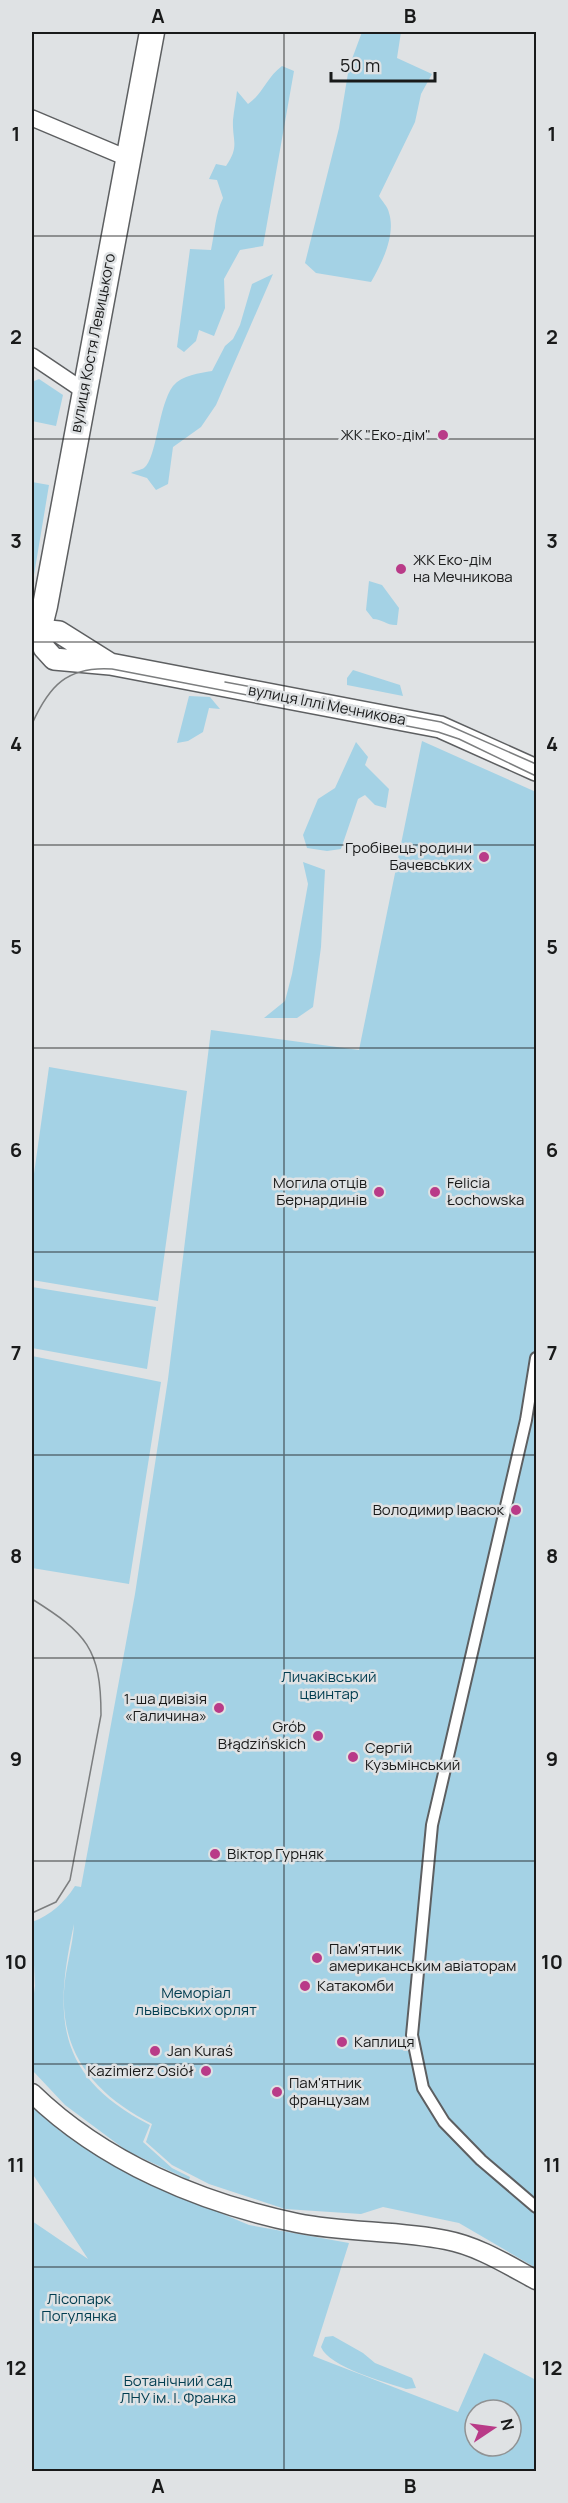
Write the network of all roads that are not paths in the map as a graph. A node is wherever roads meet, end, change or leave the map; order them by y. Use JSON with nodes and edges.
{"nodes":[{"id":1,"x":152,"y":32,"type":"edge"},
{"id":2,"x":32,"y":118,"type":"edge"},
{"id":3,"x":127,"y":158,"type":"junction"},
{"id":4,"x":32,"y":356,"type":"edge"},
{"id":5,"x":84,"y":391,"type":"junction"},
{"id":6,"x":35,"y":627,"type":"edge"},
{"id":7,"x":32,"y":654,"type":"edge"},
{"id":8,"x":537,"y":770,"type":"edge"},
{"id":9,"x":537,"y":1358,"type":"edge"},
{"id":10,"x":32,"y":2093,"type":"edge"},
{"id":11,"x":537,"y":2207,"type":"edge"},
{"id":12,"x":537,"y":2280,"type":"edge"}],
"edges":[{"from":1,"to":3,"type":"main road","name":"вулиця Костя Левицького"},
{"from":2,"to":3,"type":"street"},
{"from":3,"to":5,"type":"main road","name":"вулиця Костя Левицького"},
{"from":4,"to":5,"type":"street"},
{"from":5,"to":6,"type":"main road","name":"вулиця Костя Левицького"},
{"from":6,"to":7,"type":"street","name":"вулиця Костя Левицького"},
{"from":6,"to":8,"type":"main road","name":"вулиця Іллі Мечникова"},
{"from":9,"to":11,"type":"street"},
{"from":10,"to":12,"type":"street"}]}
